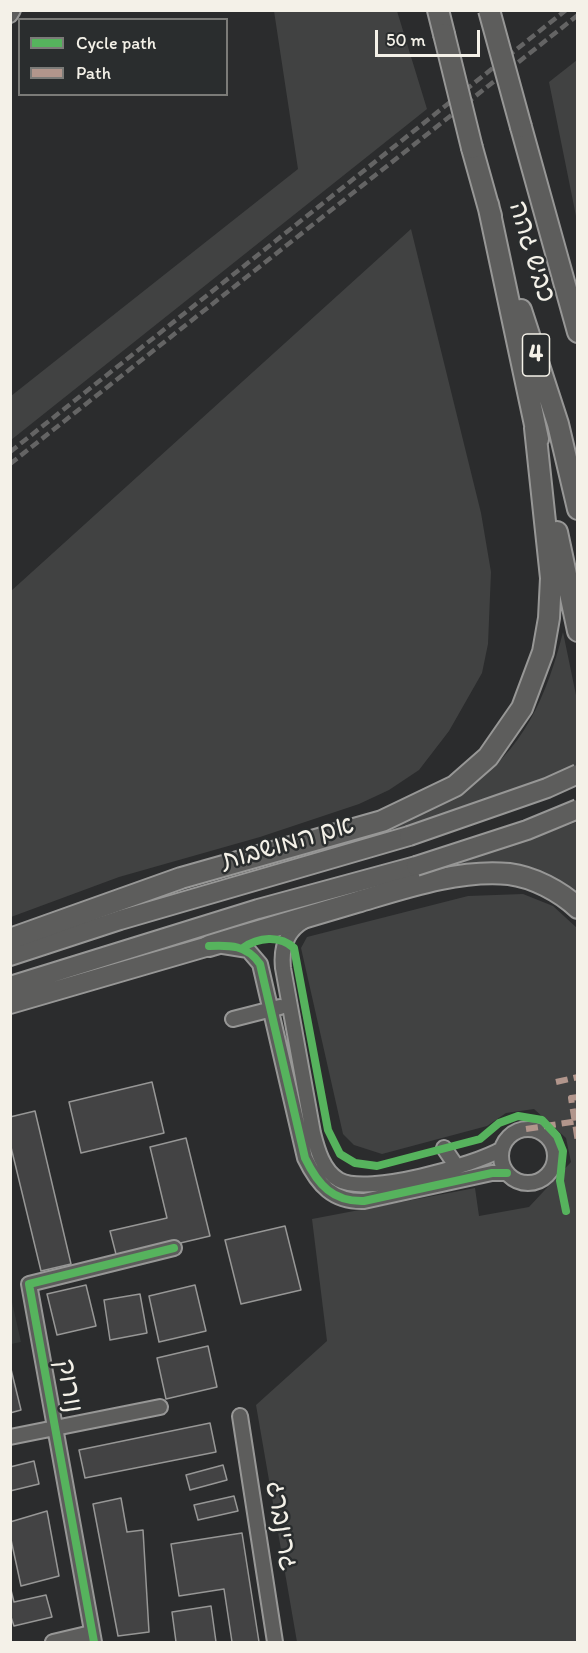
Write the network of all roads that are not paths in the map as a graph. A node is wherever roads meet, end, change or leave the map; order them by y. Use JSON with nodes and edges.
{"nodes":[{"id":1,"x":13,"y":10,"type":"edge"},
{"id":2,"x":438,"y":10,"type":"edge"},
{"id":3,"x":489,"y":10,"type":"edge"},
{"id":4,"x":10,"y":15,"type":"edge"},
{"id":5,"x":488,"y":204,"type":"junction"},
{"id":6,"x":578,"y":332,"type":"edge"},
{"id":7,"x":535,"y":428,"type":"junction"},
{"id":8,"x":578,"y":509,"type":"edge"},
{"id":9,"x":578,"y":631,"type":"edge"},
{"id":10,"x":578,"y":774,"type":"edge"},
{"id":11,"x":578,"y":809,"type":"edge"},
{"id":12,"x":578,"y":908,"type":"edge"},
{"id":13,"x":318,"y":913,"type":"junction"},
{"id":14,"x":10,"y":939,"type":"edge"},
{"id":15,"x":208,"y":946,"type":"junction"},
{"id":16,"x":10,"y":956,"type":"edge"},
{"id":17,"x":10,"y":986,"type":"edge"},
{"id":18,"x":289,"y":1002,"type":"junction"},
{"id":19,"x":10,"y":1004,"type":"edge"},
{"id":20,"x":273,"y":1010,"type":"junction"},
{"id":21,"x":233,"y":1019,"type":"dead end"},
{"id":22,"x":444,"y":1148,"type":"dead end"},
{"id":23,"x":502,"y":1149,"type":"junction"},
{"id":24,"x":457,"y":1167,"type":"junction"},
{"id":25,"x":507,"y":1173,"type":"junction"},
{"id":26,"x":174,"y":1248,"type":"dead end"},
{"id":27,"x":160,"y":1407,"type":"dead end"},
{"id":28,"x":240,"y":1416,"type":"dead end"},
{"id":29,"x":54,"y":1429,"type":"junction"},
{"id":30,"x":10,"y":1437,"type":"edge"},
{"id":31,"x":92,"y":1638,"type":"edge"},
{"id":32,"x":53,"y":1642,"type":"edge"},
{"id":33,"x":275,"y":1642,"type":"edge"}],
"edges":[{"from":1,"to":4,"type":"street"},
{"from":2,"to":5,"type":"highway","name":"כביש גהה","number":"4","bridge":true},
{"from":3,"to":6,"type":"highway","name":"כביש גהה","number":"4","bridge":true},
{"from":5,"to":7,"type":"highway"},
{"from":5,"to":8,"type":"highway","name":"כביש גהה","number":"4"},
{"from":7,"to":9,"type":"highway"},
{"from":7,"to":14,"type":"highway"},
{"from":10,"to":16,"type":"main road","name":"אם המושבות","bridge":true},
{"from":11,"to":17,"type":"main road","bridge":true},
{"from":12,"to":13,"type":"highway"},
{"from":13,"to":15,"type":"highway"},
{"from":13,"to":18,"type":"street"},
{"from":15,"to":19,"type":"main road"},
{"from":15,"to":20,"type":"street"},
{"from":18,"to":20,"type":"street"},
{"from":18,"to":24,"type":"street"},
{"from":20,"to":21,"type":"street"},
{"from":20,"to":25,"type":"street"},
{"from":22,"to":24,"type":"street"},
{"from":23,"to":24,"type":"street"},
{"from":23,"to":25,"type":"street"},
{"from":23,"to":25,"type":"street"},
{"from":26,"to":29,"type":"street","name":"נורוק"},
{"from":27,"to":29,"type":"street"},
{"from":28,"to":33,"type":"street","name":"גרינברג"},
{"from":29,"to":30,"type":"street"},
{"from":29,"to":31,"type":"street","name":"נורוק"},
{"from":31,"to":32,"type":"street"}]}
